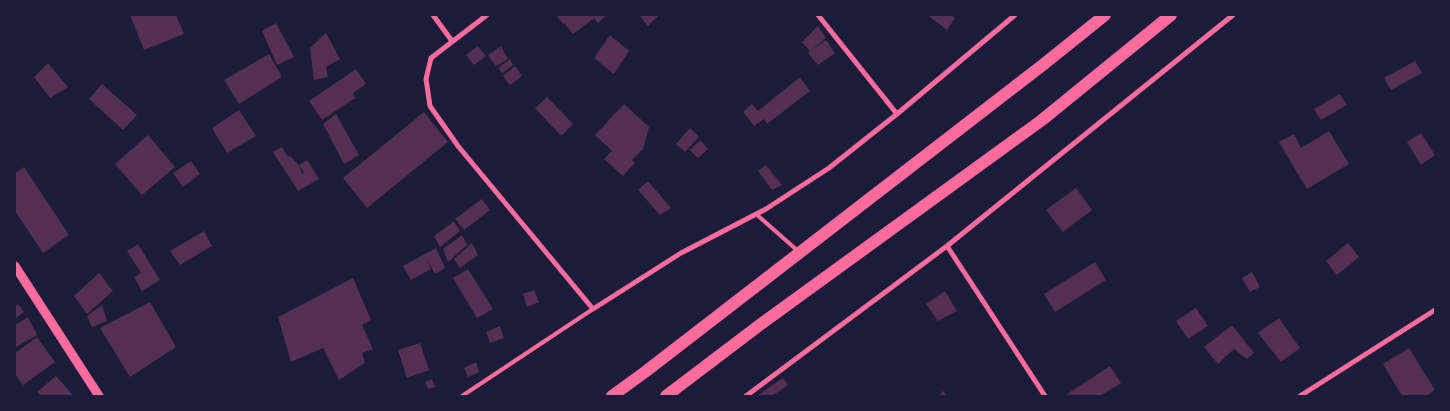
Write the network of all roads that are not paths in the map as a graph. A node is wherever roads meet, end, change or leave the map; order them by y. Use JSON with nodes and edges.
{"nodes":[{"id":1,"x":433,"y":15,"type":"edge"},
{"id":2,"x":487,"y":15,"type":"edge"},
{"id":3,"x":818,"y":15,"type":"edge"},
{"id":4,"x":1015,"y":15,"type":"edge"},
{"id":5,"x":1105,"y":15,"type":"edge"},
{"id":6,"x":1171,"y":15,"type":"edge"},
{"id":7,"x":1233,"y":15,"type":"edge"},
{"id":8,"x":452,"y":41,"type":"junction"},
{"id":9,"x":897,"y":114,"type":"junction"},
{"id":10,"x":756,"y":214,"type":"junction"},
{"id":11,"x":947,"y":246,"type":"junction"},
{"id":12,"x":799,"y":252,"type":"junction"},
{"id":13,"x":15,"y":266,"type":"edge"},
{"id":14,"x":593,"y":309,"type":"junction"},
{"id":15,"x":1435,"y":310,"type":"edge"},
{"id":16,"x":99,"y":396,"type":"edge"},
{"id":17,"x":462,"y":396,"type":"edge"},
{"id":18,"x":612,"y":396,"type":"edge"},
{"id":19,"x":666,"y":396,"type":"edge"},
{"id":20,"x":746,"y":396,"type":"edge"},
{"id":21,"x":1045,"y":396,"type":"edge"},
{"id":22,"x":1300,"y":396,"type":"edge"}],
"edges":[{"from":1,"to":8,"type":"street"},
{"from":2,"to":8,"type":"street"},
{"from":3,"to":9,"type":"street"},
{"from":4,"to":9,"type":"street"},
{"from":5,"to":12,"type":"main road"},
{"from":6,"to":19,"type":"main road"},
{"from":7,"to":11,"type":"street"},
{"from":8,"to":14,"type":"street"},
{"from":9,"to":10,"type":"street"},
{"from":10,"to":12,"type":"lane"},
{"from":10,"to":14,"type":"street"},
{"from":11,"to":20,"type":"street"},
{"from":11,"to":21,"type":"street"},
{"from":12,"to":18,"type":"main road"},
{"from":13,"to":16,"type":"street"},
{"from":14,"to":17,"type":"lane"},
{"from":15,"to":22,"type":"street"}]}
